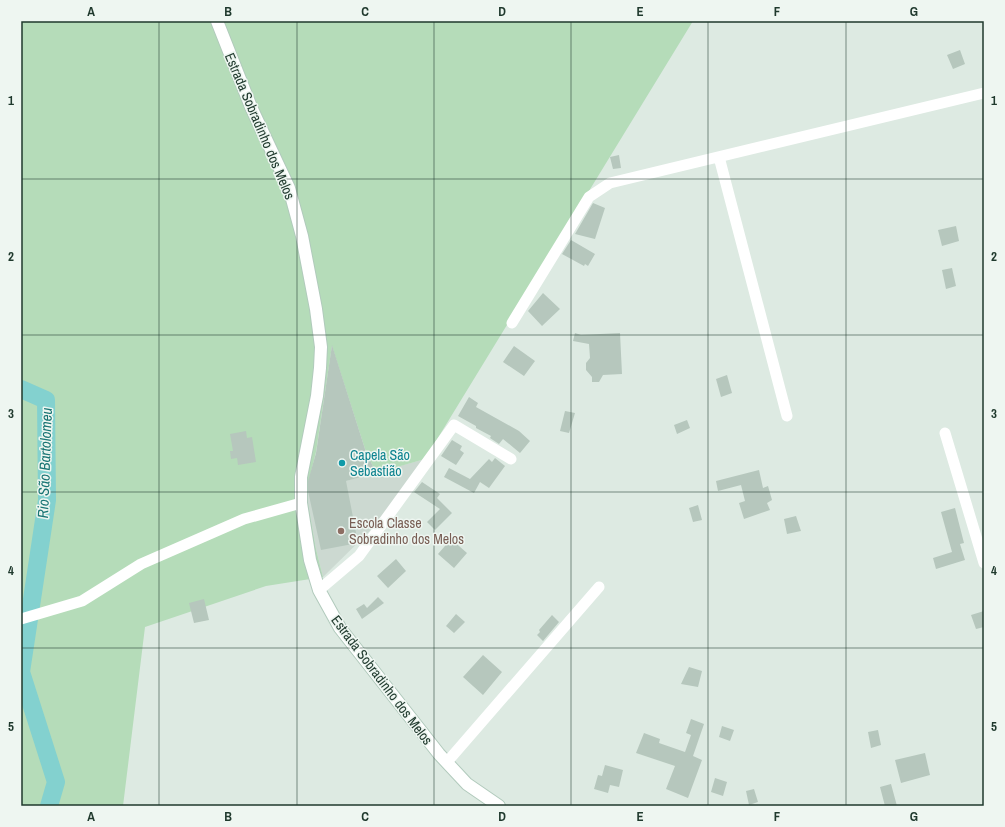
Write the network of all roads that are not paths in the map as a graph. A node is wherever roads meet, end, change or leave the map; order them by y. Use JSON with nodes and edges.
{"nodes":[{"id":1,"x":217,"y":21,"type":"edge"},
{"id":2,"x":984,"y":93,"type":"edge"},
{"id":3,"x":719,"y":157,"type":"junction"},
{"id":4,"x":512,"y":323,"type":"dead end"},
{"id":5,"x":787,"y":416,"type":"dead end"},
{"id":6,"x":945,"y":433,"type":"dead end"},
{"id":7,"x":511,"y":458,"type":"dead end"},
{"id":8,"x":301,"y":503,"type":"junction"},
{"id":9,"x":984,"y":563,"type":"edge"},
{"id":10,"x":599,"y":587,"type":"dead end"},
{"id":11,"x":319,"y":590,"type":"junction"},
{"id":12,"x":21,"y":619,"type":"edge"},
{"id":13,"x":447,"y":762,"type":"junction"},
{"id":14,"x":499,"y":806,"type":"edge"}],
"edges":[{"from":1,"to":8,"type":"street","name":"Estrada Sobradinho dos Melos"},
{"from":2,"to":3,"type":"street"},
{"from":3,"to":4,"type":"street"},
{"from":3,"to":5,"type":"street"},
{"from":6,"to":9,"type":"street"},
{"from":7,"to":11,"type":"street"},
{"from":8,"to":11,"type":"street","name":"Estrada Sobradinho dos Melos"},
{"from":8,"to":12,"type":"street"},
{"from":10,"to":13,"type":"street"},
{"from":11,"to":13,"type":"street","name":"Estrada Sobradinho dos Melos"},
{"from":13,"to":14,"type":"street","name":"Estrada Sobradinho dos Melos"}]}
